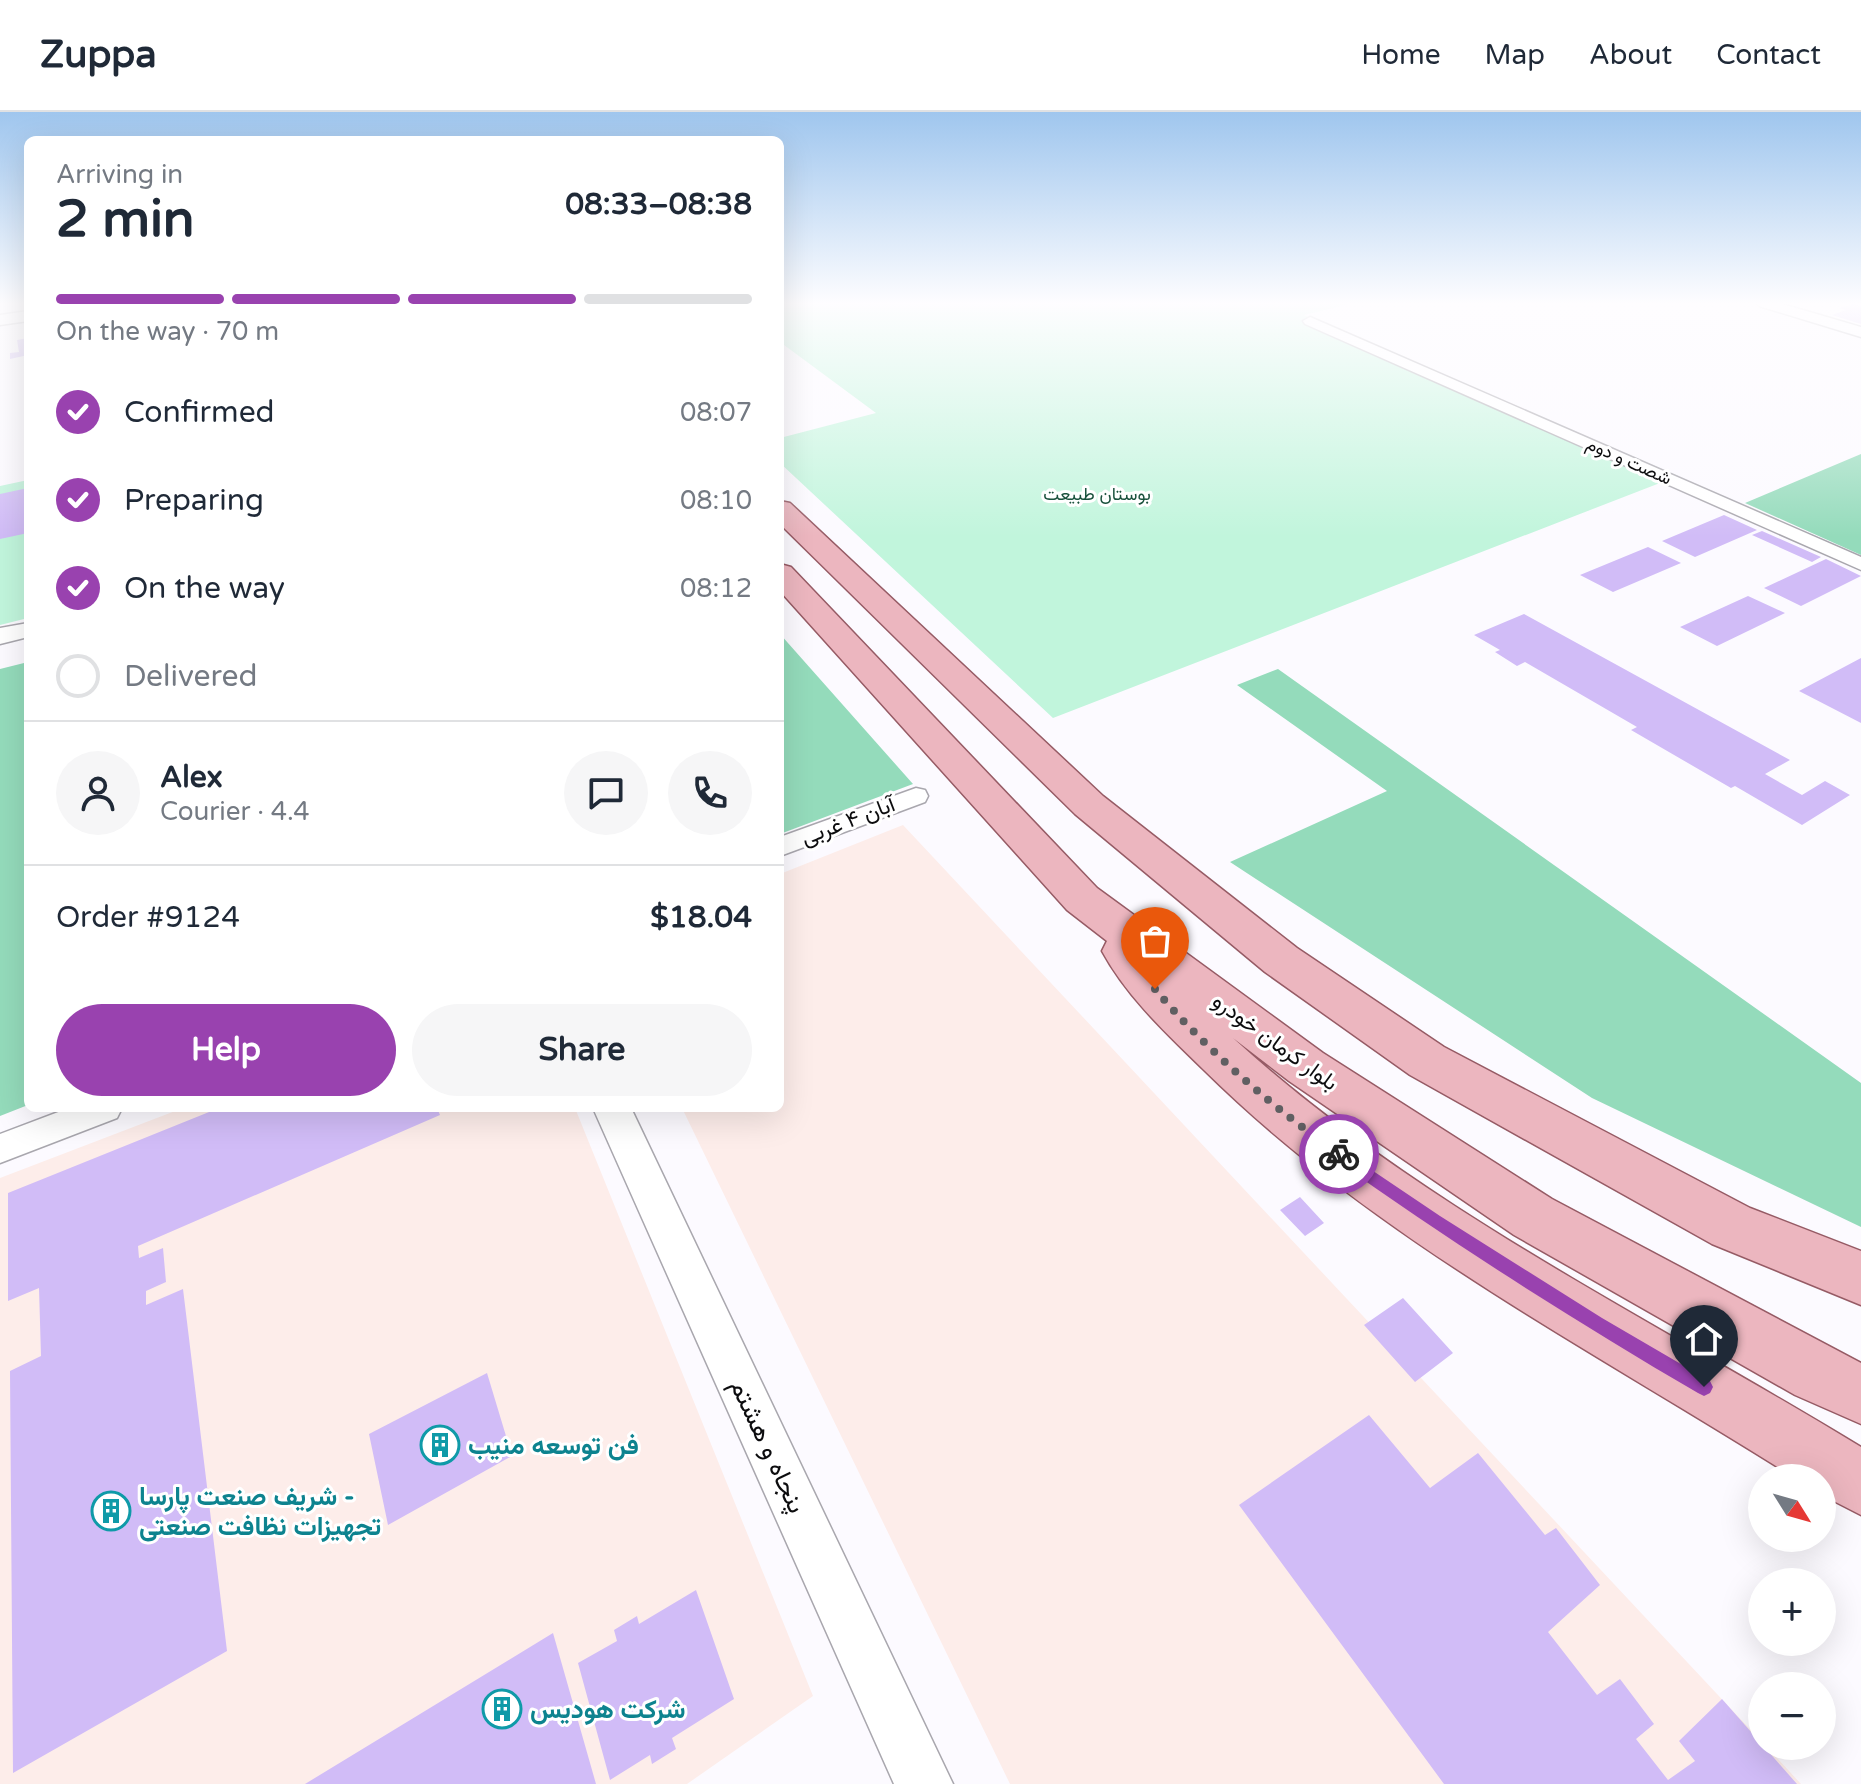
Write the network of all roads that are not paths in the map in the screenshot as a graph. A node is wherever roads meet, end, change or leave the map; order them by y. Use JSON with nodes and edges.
{"nodes":[{"id":1,"x":1446,"y":381,"type":"edge"},
{"id":2,"x":784,"y":513,"type":"edge"},
{"id":3,"x":1861,"y":564,"type":"edge"},
{"id":4,"x":784,"y":579,"type":"edge"},
{"id":5,"x":797,"y":600,"type":"edge"},
{"id":6,"x":24,"y":631,"type":"edge"},
{"id":7,"x":0,"y":636,"type":"edge"},
{"id":8,"x":24,"y":645,"type":"edge"},
{"id":9,"x":0,"y":650,"type":"edge"},
{"id":10,"x":916,"y":796,"type":"dead end"},
{"id":11,"x":784,"y":846,"type":"edge"},
{"id":12,"x":1082,"y":899,"type":"junction"},
{"id":13,"x":96,"y":1112,"type":"edge"},
{"id":14,"x":614,"y":1112,"type":"edge"},
{"id":15,"x":0,"y":1149,"type":"edge"},
{"id":16,"x":1861,"y":1278,"type":"edge"},
{"id":17,"x":1861,"y":1394,"type":"edge"},
{"id":18,"x":1861,"y":1483,"type":"edge"},
{"id":19,"x":924,"y":1784,"type":"edge"}],
"edges":[{"from":1,"to":3,"type":"street","name":"شصت و دوم"},
{"from":2,"to":16,"type":"main road"},
{"from":4,"to":5,"type":"main road","name":"بلوار کرمان خودرو"},
{"from":5,"to":12,"type":"main road","name":"بلوار کرمان خودرو"},
{"from":6,"to":7,"type":"street"},
{"from":8,"to":9,"type":"street"},
{"from":10,"to":11,"type":"street","name":"آبان ۴ غربی"},
{"from":12,"to":17,"type":"main road","name":"بلوار کرمان خودرو"},
{"from":12,"to":18,"type":"main road"},
{"from":13,"to":15,"type":"street"},
{"from":14,"to":19,"type":"street","name":"پنجاه و هشتم"}]}
